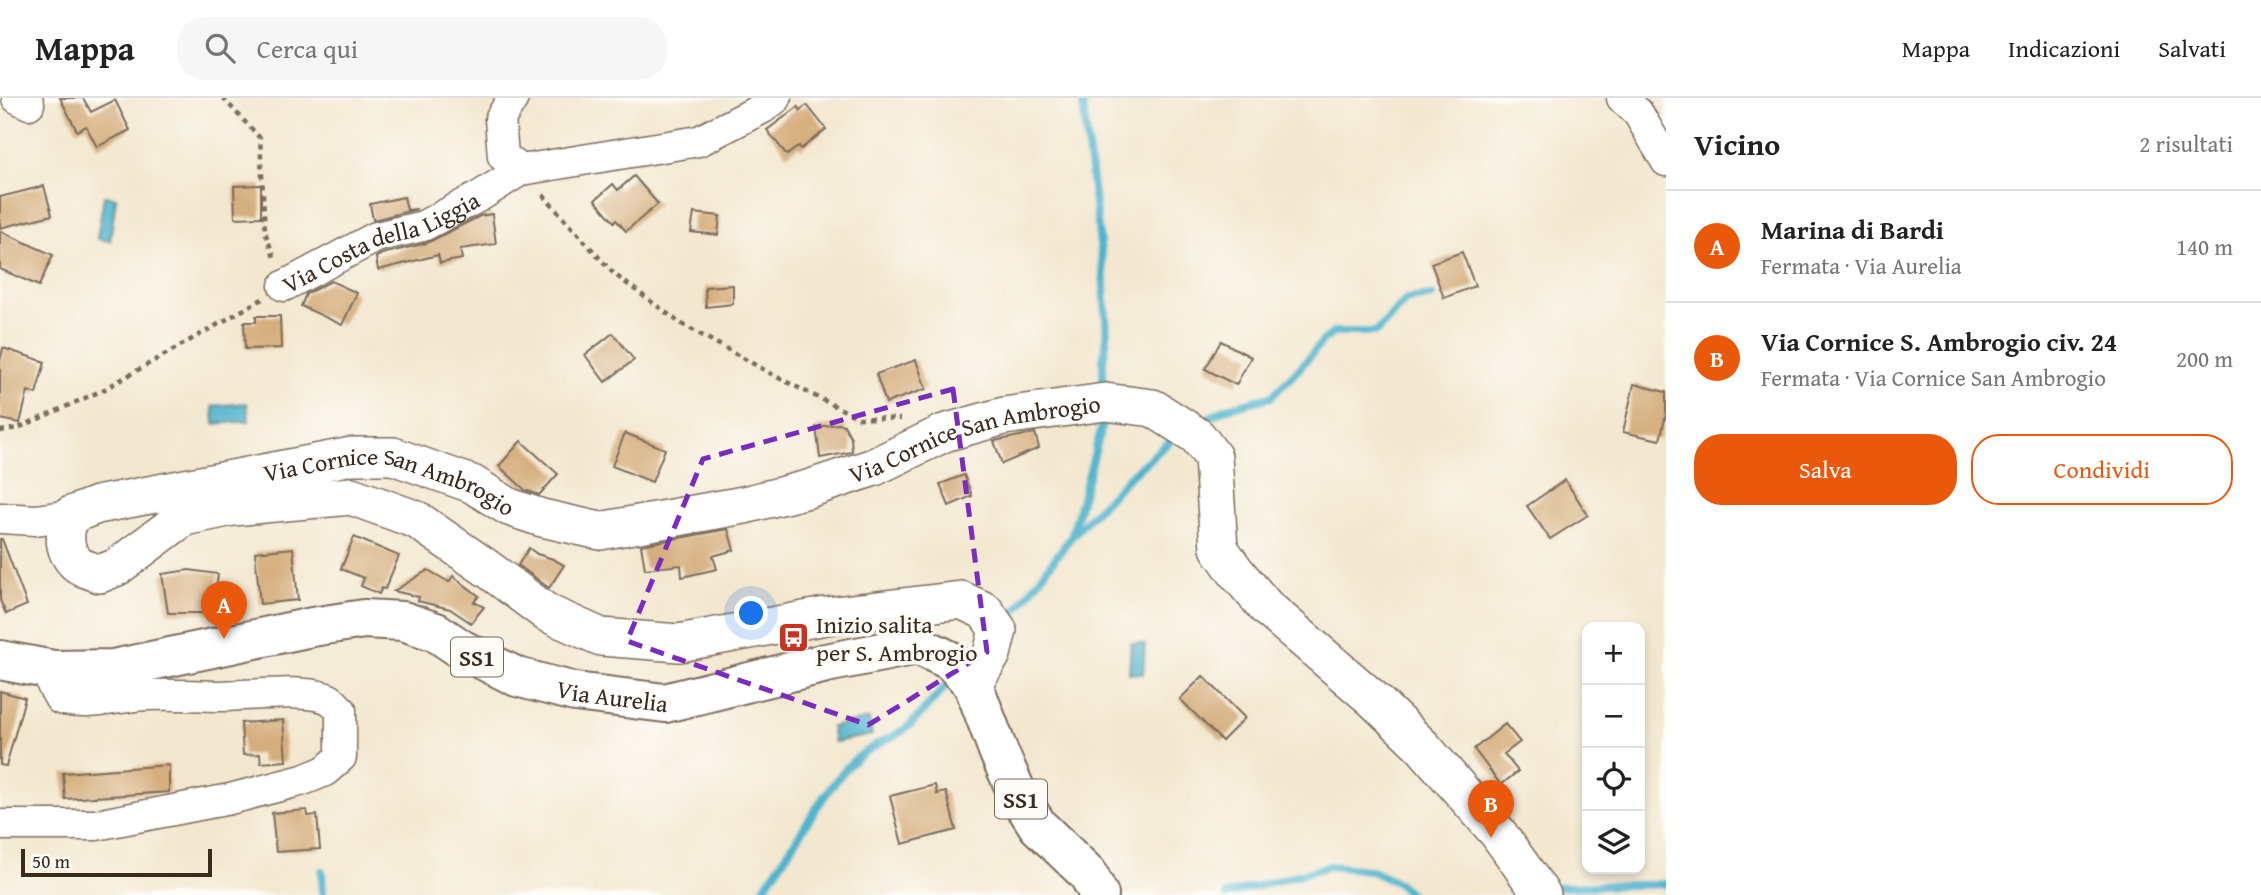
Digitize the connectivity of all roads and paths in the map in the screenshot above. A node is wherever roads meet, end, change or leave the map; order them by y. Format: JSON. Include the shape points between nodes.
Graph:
{"nodes":[{"id":1,"x":223,"y":98,"type":"edge"},
{"id":2,"x":513,"y":98,"type":"edge"},
{"id":3,"x":776,"y":98,"type":"edge"},
{"id":4,"x":1622,"y":98,"type":"edge"},
{"id":5,"x":1666,"y":161,"type":"edge"},
{"id":6,"x":521,"y":170,"type":"junction"},
{"id":7,"x":284,"y":286,"type":"junction"},
{"id":8,"x":907,"y":419,"type":"dead end"},
{"id":9,"x":0,"y":431,"type":"edge"},
{"id":10,"x":71,"y":516,"type":"junction"},
{"id":11,"x":0,"y":518,"type":"edge"},
{"id":12,"x":0,"y":660,"type":"edge"},
{"id":13,"x":53,"y":670,"type":"junction"},
{"id":14,"x":962,"y":672,"type":"junction"},
{"id":15,"x":0,"y":825,"type":"edge"},
{"id":16,"x":1099,"y":895,"type":"edge"},
{"id":17,"x":1542,"y":895,"type":"edge"}],
"edges":[{"from":1,"to":7,"type":"path","via":[[260,138],[265,232]]},
{"from":2,"to":6,"type":"street","via":[[500,119],[503,156]]},
{"from":3,"to":6,"type":"street","name":"Via Costa della Liggia","via":[[699,141]]},
{"from":4,"to":5,"type":"street","via":[[1639,113]]},
{"from":6,"to":7,"type":"street","name":"Via Costa della Liggia","via":[[423,226],[376,237]]},
{"from":6,"to":8,"type":"path","via":[[614,274],[680,323],[859,418]]},
{"from":7,"to":9,"type":"path","name":"Via Costa della Liggia","via":[[103,390],[18,428]]},
{"from":10,"to":11,"type":"street"},
{"from":10,"to":14,"type":"street","name":"Via Cornice San Ambrogio","via":[[64,530],[66,547],[76,563],[100,574],[136,555],[184,517],[233,507],[351,496],[416,520],[547,613],[601,637],[679,643],[826,616],[961,600],[985,611],[998,630],[992,654]]},
{"from":10,"to":17,"type":"street","name":"Via Cornice San Ambrogio","via":[[97,505],[338,458],[393,456],[472,484],[509,507],[600,531],[808,489],[874,467],[944,433],[1004,416],[1105,402],[1153,408],[1197,436],[1213,457],[1219,548],[1237,572],[1266,607],[1423,747],[1498,833]]},
{"from":12,"to":13,"type":"main road","name":"Via Aurelia","number":"SS1"},
{"from":13,"to":14,"type":"main road","name":"Via Aurelia","number":"SS1","via":[[113,669],[364,619],[403,621],[436,632],[517,677],[575,692],[665,703],[918,645]]},
{"from":13,"to":15,"type":"street","via":[[52,685],[60,699],[71,702],[169,694],[302,694],[328,699],[341,710],[341,757],[314,776],[230,799],[96,825]]},
{"from":14,"to":16,"type":"main road","number":"SS1","via":[[1018,795],[1038,826],[1088,874]]}]}
